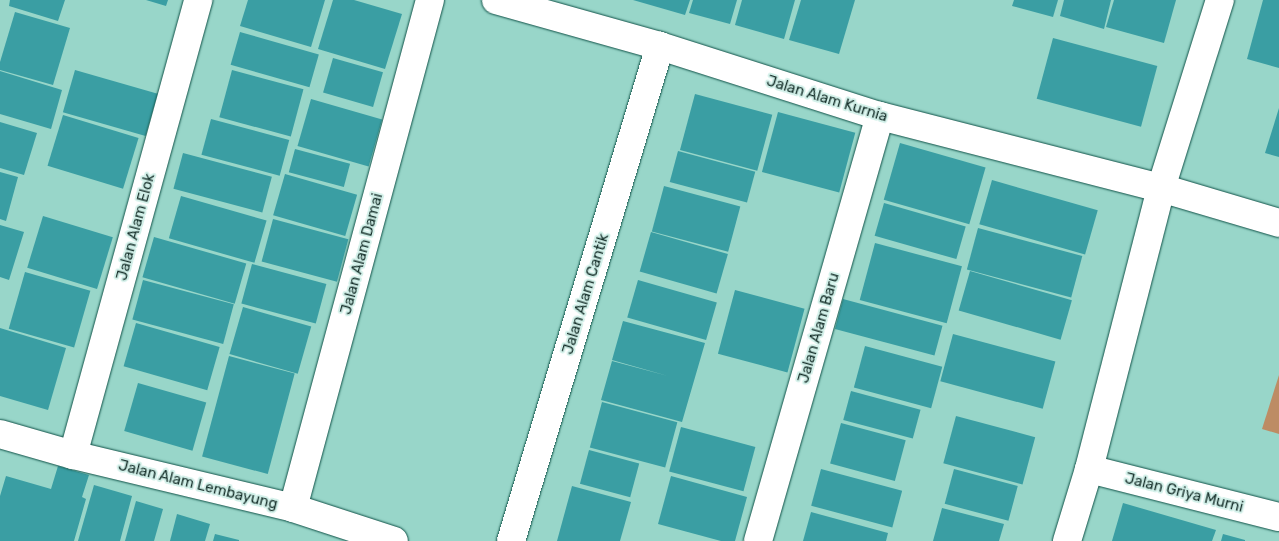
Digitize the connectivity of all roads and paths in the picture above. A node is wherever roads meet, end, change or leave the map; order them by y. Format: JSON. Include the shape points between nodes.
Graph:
{"nodes":[{"id":1,"x":198,"y":0,"type":"edge"},
{"id":2,"x":430,"y":0,"type":"edge"},
{"id":3,"x":496,"y":0,"type":"edge"},
{"id":4,"x":1220,"y":0,"type":"edge"},
{"id":5,"x":660,"y":46,"type":"junction"},
{"id":6,"x":880,"y":116,"type":"junction"},
{"id":7,"x":1161,"y":188,"type":"junction"},
{"id":8,"x":1279,"y":223,"type":"edge"},
{"id":9,"x":0,"y":434,"type":"edge"},
{"id":10,"x":73,"y":455,"type":"junction"},
{"id":11,"x":1089,"y":469,"type":"junction"},
{"id":12,"x":293,"y":508,"type":"junction"},
{"id":13,"x":1279,"y":517,"type":"edge"},
{"id":14,"x":394,"y":541,"type":"edge"},
{"id":15,"x":511,"y":541,"type":"edge"},
{"id":16,"x":758,"y":541,"type":"edge"},
{"id":17,"x":1067,"y":541,"type":"edge"}],
"edges":[{"from":1,"to":10,"type":"street","name":"Jalan Alam Elok"},
{"from":2,"to":12,"type":"street","name":"Jalan Alam Damai"},
{"from":3,"to":5,"type":"street","name":"Jalan Alam Kurnia"},
{"from":4,"to":7,"type":"street"},
{"from":5,"to":6,"type":"street","name":"Jalan Alam Kurnia"},
{"from":5,"to":15,"type":"street","name":"Jalan Alam Cantik"},
{"from":6,"to":7,"type":"street","name":"Jalan Alam Kurnia"},
{"from":6,"to":16,"type":"street","name":"Jalan Alam Baru"},
{"from":7,"to":8,"type":"street","name":"Jalan Alam Kurnia"},
{"from":7,"to":11,"type":"street"},
{"from":9,"to":10,"type":"street","name":"Jalan Alam Lembayung"},
{"from":10,"to":12,"type":"street","name":"Jalan Alam Lembayung"},
{"from":11,"to":13,"type":"street","name":"Jalan Griya Murni"},
{"from":11,"to":17,"type":"street"},
{"from":12,"to":14,"type":"street","name":"Jalan Alam Lembayung"}]}
